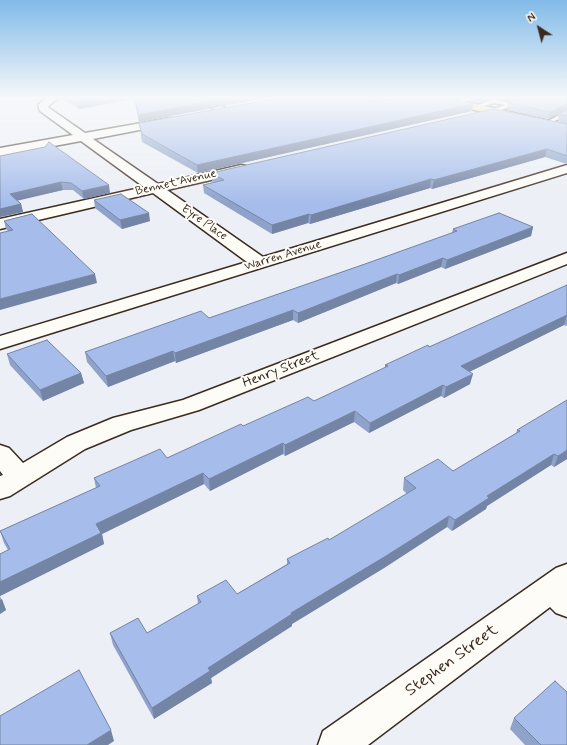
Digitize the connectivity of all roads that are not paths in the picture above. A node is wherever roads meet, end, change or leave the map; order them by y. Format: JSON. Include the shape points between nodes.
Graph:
{"nodes":[{"id":1,"x":77,"y":133,"type":"edge"},
{"id":2,"x":106,"y":133,"type":"edge"},
{"id":3,"x":83,"y":137,"type":"junction"},
{"id":4,"x":0,"y":152,"type":"edge"},
{"id":5,"x":255,"y":165,"type":"edge"},
{"id":6,"x":567,"y":169,"type":"edge"},
{"id":7,"x":155,"y":188,"type":"junction"},
{"id":8,"x":0,"y":224,"type":"edge"},
{"id":9,"x":567,"y":258,"type":"edge"},
{"id":10,"x":260,"y":263,"type":"junction"},
{"id":11,"x":0,"y":343,"type":"edge"},
{"id":12,"x":0,"y":454,"type":"edge"},
{"id":13,"x":10,"y":483,"type":"edge"},
{"id":14,"x":562,"y":589,"type":"edge"},
{"id":15,"x":337,"y":745,"type":"edge"}],
"edges":[{"from":1,"to":3,"type":"street","name":"Eyre Place"},
{"from":2,"to":3,"type":"street"},
{"from":3,"to":4,"type":"street"},
{"from":3,"to":7,"type":"street","name":"Eyre Place"},
{"from":5,"to":7,"type":"street","name":"Bennet Avenue"},
{"from":6,"to":10,"type":"street","name":"Warren Avenue"},
{"from":7,"to":8,"type":"street","name":"Bennet Avenue"},
{"from":7,"to":10,"type":"street","name":"Eyre Place"},
{"from":9,"to":13,"type":"street","name":"Henry Street","via":[[191,405],[122,424],[76,443]]},
{"from":10,"to":11,"type":"street","name":"Warren Avenue"},
{"from":12,"to":13,"type":"street"},
{"from":14,"to":15,"type":"street","name":"Stephen Street"}]}
